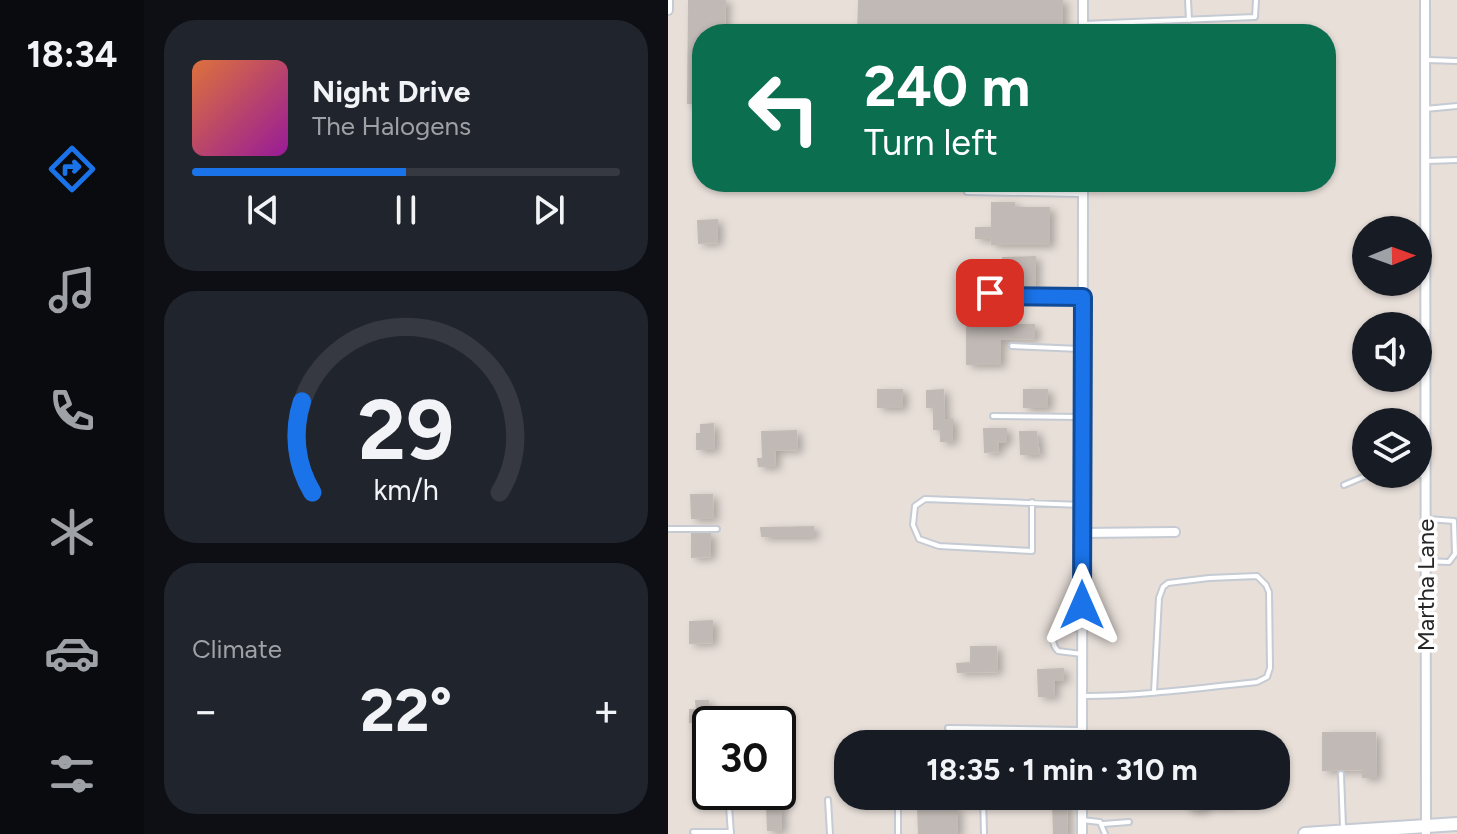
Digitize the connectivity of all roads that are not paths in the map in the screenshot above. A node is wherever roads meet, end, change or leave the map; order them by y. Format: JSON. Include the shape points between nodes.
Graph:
{"nodes":[{"id":1,"x":668,"y":0,"type":"edge"},
{"id":2,"x":1083,"y":0,"type":"edge"},
{"id":3,"x":1188,"y":0,"type":"edge"},
{"id":4,"x":1256,"y":0,"type":"edge"},
{"id":5,"x":1425,"y":0,"type":"edge"},
{"id":6,"x":668,"y":10,"type":"edge"},
{"id":7,"x":1189,"y":20,"type":"junction"},
{"id":8,"x":1083,"y":24,"type":"edge"},
{"id":9,"x":1142,"y":24,"type":"edge"},
{"id":10,"x":1425,"y":60,"type":"junction"},
{"id":11,"x":1457,"y":61,"type":"edge"},
{"id":12,"x":1457,"y":106,"type":"edge"},
{"id":13,"x":1425,"y":109,"type":"junction"},
{"id":14,"x":1457,"y":160,"type":"edge"},
{"id":15,"x":1425,"y":161,"type":"junction"},
{"id":16,"x":967,"y":192,"type":"dead end"},
{"id":17,"x":1083,"y":194,"type":"joint"},
{"id":18,"x":991,"y":269,"type":"dead end"},
{"id":19,"x":1083,"y":297,"type":"junction"},
{"id":20,"x":1012,"y":346,"type":"dead end"},
{"id":21,"x":1083,"y":349,"type":"junction"},
{"id":22,"x":1425,"y":408,"type":"edge"},
{"id":23,"x":993,"y":416,"type":"dead end"},
{"id":24,"x":1083,"y":417,"type":"junction"},
{"id":25,"x":1352,"y":482,"type":"edge"},
{"id":26,"x":1344,"y":485,"type":"dead end"},
{"id":27,"x":1425,"y":488,"type":"edge"},
{"id":28,"x":1032,"y":502,"type":"junction"},
{"id":29,"x":1082,"y":505,"type":"junction"},
{"id":30,"x":1425,"y":519,"type":"junction"},
{"id":31,"x":668,"y":529,"type":"edge"},
{"id":32,"x":717,"y":529,"type":"dead end"},
{"id":33,"x":1175,"y":532,"type":"dead end"},
{"id":34,"x":1082,"y":533,"type":"junction"},
{"id":35,"x":1425,"y":561,"type":"junction"},
{"id":36,"x":1082,"y":627,"type":"junction"},
{"id":37,"x":1082,"y":654,"type":"junction"},
{"id":38,"x":1154,"y":692,"type":"junction"},
{"id":39,"x":1082,"y":696,"type":"junction"},
{"id":40,"x":948,"y":728,"type":"dead end"},
{"id":41,"x":1082,"y":730,"type":"joint"},
{"id":42,"x":1341,"y":774,"type":"dead end"},
{"id":43,"x":828,"y":800,"type":"dead end"},
{"id":44,"x":729,"y":810,"type":"edge"},
{"id":45,"x":898,"y":810,"type":"edge"},
{"id":46,"x":983,"y":810,"type":"edge"},
{"id":47,"x":1082,"y":810,"type":"edge"},
{"id":48,"x":1082,"y":820,"type":"junction"},
{"id":49,"x":1129,"y":822,"type":"dead end"},
{"id":50,"x":1103,"y":824,"type":"junction"},
{"id":51,"x":1457,"y":824,"type":"edge"},
{"id":52,"x":1426,"y":830,"type":"edge"},
{"id":53,"x":693,"y":832,"type":"edge"},
{"id":54,"x":1339,"y":832,"type":"edge"},
{"id":55,"x":731,"y":833,"type":"edge"},
{"id":56,"x":830,"y":834,"type":"edge"},
{"id":57,"x":898,"y":834,"type":"edge"},
{"id":58,"x":984,"y":834,"type":"edge"},
{"id":59,"x":1082,"y":834,"type":"edge"},
{"id":60,"x":1105,"y":834,"type":"edge"},
{"id":61,"x":1305,"y":834,"type":"edge"}],
"edges":[{"from":1,"to":6,"type":"street"},
{"from":2,"to":8,"type":"street"},
{"from":3,"to":7,"type":"lane"},
{"from":4,"to":7,"type":"lane","via":[[1255,17]]},
{"from":5,"to":10,"type":"street","name":"Martha Lane"},
{"from":7,"to":9,"type":"lane"},
{"from":10,"to":11,"type":"lane"},
{"from":10,"to":13,"type":"street","name":"Martha Lane"},
{"from":12,"to":13,"type":"lane"},
{"from":13,"to":15,"type":"street","name":"Martha Lane"},
{"from":14,"to":15,"type":"lane"},
{"from":15,"to":22,"type":"street","name":"Martha Lane"},
{"from":16,"to":17,"type":"lane"},
{"from":17,"to":19,"type":"street"},
{"from":18,"to":19,"type":"lane","via":[[994,296]]},
{"from":19,"to":21,"type":"street"},
{"from":20,"to":21,"type":"lane"},
{"from":21,"to":24,"type":"street"},
{"from":23,"to":24,"type":"lane"},
{"from":24,"to":29,"type":"street"},
{"from":25,"to":26,"type":"lane"},
{"from":27,"to":30,"type":"street","name":"Martha Lane"},
{"from":28,"to":28,"type":"lane","via":[[925,499],[915,506],[913,525],[919,539],[939,546],[1032,551]]},
{"from":28,"to":29,"type":"lane"},
{"from":29,"to":34,"type":"street"},
{"from":30,"to":35,"type":"street","name":"Martha Lane"},
{"from":30,"to":35,"type":"lane","via":[[1454,521],[1455,540],[1453,560]]},
{"from":31,"to":32,"type":"lane"},
{"from":33,"to":34,"type":"street"},
{"from":34,"to":36,"type":"street"},
{"from":35,"to":52,"type":"street","name":"Martha Lane"},
{"from":36,"to":37,"type":"street"},
{"from":36,"to":37,"type":"lane","via":[[1053,636],[1058,651]]},
{"from":37,"to":39,"type":"street"},
{"from":38,"to":38,"type":"lane","via":[[1267,677],[1269,592],[1257,576],[1163,587]]},
{"from":38,"to":39,"type":"lane"},
{"from":39,"to":41,"type":"street"},
{"from":40,"to":41,"type":"lane"},
{"from":42,"to":54,"type":"lane"},
{"from":43,"to":56,"type":"lane"},
{"from":44,"to":55,"type":"lane"},
{"from":45,"to":57,"type":"lane"},
{"from":46,"to":58,"type":"lane"},
{"from":47,"to":48,"type":"street"},
{"from":48,"to":50,"type":"lane"},
{"from":48,"to":59,"type":"street"},
{"from":49,"to":50,"type":"lane"},
{"from":50,"to":60,"type":"lane"},
{"from":51,"to":52,"type":"main road"},
{"from":52,"to":54,"type":"main road"},
{"from":53,"to":55,"type":"lane"},
{"from":54,"to":61,"type":"main road"}]}
